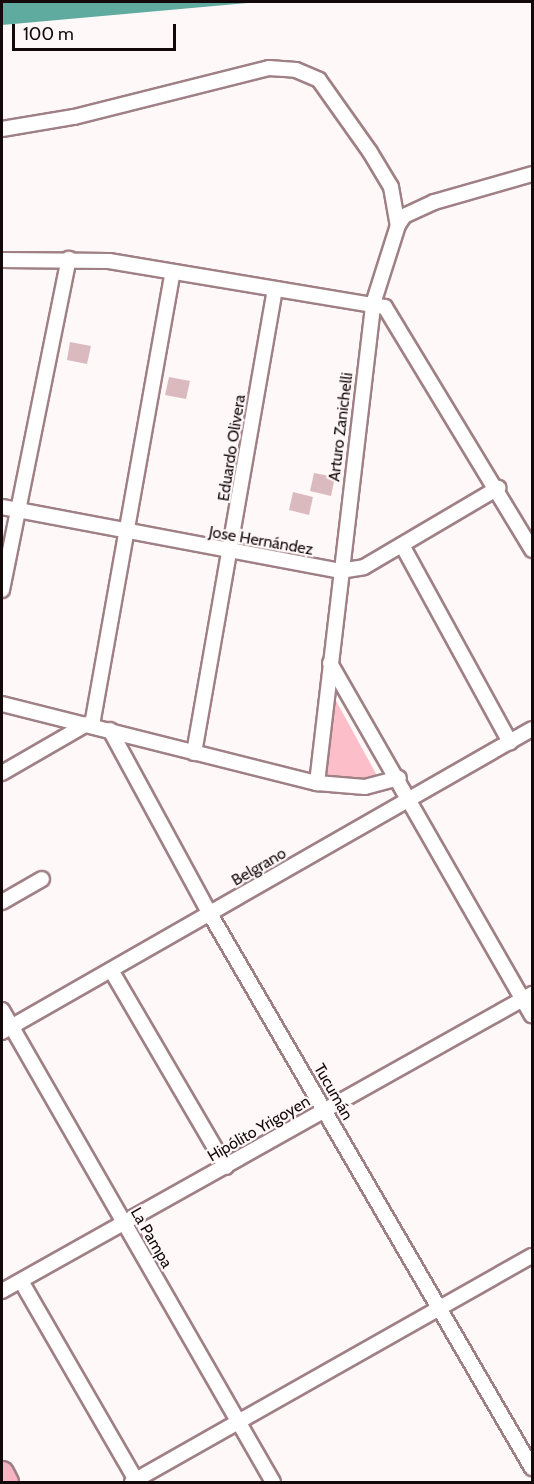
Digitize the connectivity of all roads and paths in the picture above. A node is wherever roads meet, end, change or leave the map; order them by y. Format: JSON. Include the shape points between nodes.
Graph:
{"nodes":[{"id":1,"x":2,"y":129,"type":"edge"},
{"id":2,"x":532,"y":174,"type":"edge"},
{"id":3,"x":398,"y":225,"type":"junction"},
{"id":4,"x":69,"y":259,"type":"junction"},
{"id":5,"x":2,"y":260,"type":"edge"},
{"id":6,"x":172,"y":272,"type":"junction"},
{"id":7,"x":275,"y":289,"type":"junction"},
{"id":8,"x":379,"y":306,"type":"junction"},
{"id":9,"x":498,"y":488,"type":"junction"},
{"id":10,"x":2,"y":507,"type":"edge"},
{"id":11,"x":18,"y":510,"type":"junction"},
{"id":12,"x":125,"y":533,"type":"junction"},
{"id":13,"x":402,"y":545,"type":"junction"},
{"id":14,"x":532,"y":550,"type":"edge"},
{"id":15,"x":231,"y":554,"type":"junction"},
{"id":16,"x":340,"y":572,"type":"junction"},
{"id":17,"x":2,"y":590,"type":"edge"},
{"id":18,"x":330,"y":663,"type":"junction"},
{"id":19,"x":2,"y":704,"type":"edge"},
{"id":20,"x":90,"y":724,"type":"junction"},
{"id":21,"x":532,"y":729,"type":"edge"},
{"id":22,"x":110,"y":730,"type":"junction"},
{"id":23,"x":510,"y":742,"type":"junction"},
{"id":24,"x":194,"y":753,"type":"junction"},
{"id":25,"x":2,"y":773,"type":"edge"},
{"id":26,"x":399,"y":778,"type":"junction"},
{"id":27,"x":317,"y":783,"type":"junction"},
{"id":28,"x":409,"y":799,"type":"junction"},
{"id":29,"x":42,"y":879,"type":"dead end"},
{"id":30,"x":2,"y":902,"type":"edge"},
{"id":31,"x":210,"y":914,"type":"junction"},
{"id":32,"x":111,"y":970,"type":"junction"},
{"id":33,"x":528,"y":997,"type":"edge"},
{"id":34,"x":2,"y":1010,"type":"edge"},
{"id":35,"x":532,"y":1015,"type":"edge"},
{"id":36,"x":6,"y":1029,"type":"edge"},
{"id":37,"x":325,"y":1111,"type":"junction"},
{"id":38,"x":226,"y":1167,"type":"junction"},
{"id":39,"x":125,"y":1225,"type":"junction"},
{"id":40,"x":532,"y":1256,"type":"edge"},
{"id":41,"x":21,"y":1281,"type":"junction"},
{"id":42,"x":2,"y":1291,"type":"edge"},
{"id":43,"x":440,"y":1310,"type":"junction"},
{"id":44,"x":239,"y":1423,"type":"junction"},
{"id":45,"x":532,"y":1468,"type":"edge"},
{"id":46,"x":2,"y":1472,"type":"edge"},
{"id":47,"x":8,"y":1482,"type":"edge"},
{"id":48,"x":135,"y":1482,"type":"edge"},
{"id":49,"x":273,"y":1482,"type":"edge"}],
"edges":[{"from":1,"to":3,"type":"street","via":[[74,117],[268,68],[296,70],[319,80],[370,152],[391,187]]},
{"from":2,"to":3,"type":"street","via":[[434,202],[404,216]]},
{"from":3,"to":8,"type":"street","name":"Arturo Zanichelli"},
{"from":4,"to":5,"type":"street"},
{"from":4,"to":6,"type":"street"},
{"from":4,"to":11,"type":"street"},
{"from":6,"to":7,"type":"street"},
{"from":6,"to":12,"type":"street"},
{"from":7,"to":8,"type":"street"},
{"from":7,"to":15,"type":"street","name":"Eduardo Olivera"},
{"from":8,"to":9,"type":"street"},
{"from":8,"to":16,"type":"street","name":"Arturo Zanichelli"},
{"from":9,"to":13,"type":"street","name":"Jose Hernández"},
{"from":9,"to":14,"type":"street"},
{"from":10,"to":11,"type":"street","name":"Jose Hernández"},
{"from":11,"to":12,"type":"street","name":"Jose Hernández"},
{"from":11,"to":17,"type":"street"},
{"from":12,"to":15,"type":"street","name":"Jose Hernández"},
{"from":12,"to":20,"type":"street"},
{"from":13,"to":16,"type":"street","name":"Jose Hernández","via":[[364,567]]},
{"from":13,"to":23,"type":"street"},
{"from":15,"to":16,"type":"street","name":"Jose Hernández"},
{"from":15,"to":24,"type":"street","name":"Eduardo Olivera"},
{"from":16,"to":18,"type":"street","name":"Arturo Zanichelli"},
{"from":18,"to":26,"type":"street"},
{"from":18,"to":27,"type":"street","name":"Arturo Zanichelli"},
{"from":19,"to":20,"type":"street"},
{"from":20,"to":22,"type":"street"},
{"from":20,"to":25,"type":"street"},
{"from":21,"to":23,"type":"street","name":"Belgrano"},
{"from":22,"to":24,"type":"street"},
{"from":22,"to":31,"type":"street","name":"Tucumán"},
{"from":23,"to":28,"type":"street","name":"Belgrano"},
{"from":24,"to":27,"type":"street"},
{"from":26,"to":27,"type":"street","via":[[365,787]]},
{"from":26,"to":28,"type":"street"},
{"from":28,"to":31,"type":"street","name":"Belgrano"},
{"from":28,"to":33,"type":"street"},
{"from":29,"to":30,"type":"street"},
{"from":31,"to":32,"type":"street","name":"Belgrano"},
{"from":31,"to":37,"type":"street","name":"Tucumán"},
{"from":32,"to":36,"type":"street","name":"Belgrano"},
{"from":32,"to":38,"type":"street"},
{"from":33,"to":35,"type":"street"},
{"from":33,"to":37,"type":"street","name":"Hipólito Yrigoyen"},
{"from":34,"to":36,"type":"street","name":"La Pampa"},
{"from":36,"to":39,"type":"street","name":"La Pampa"},
{"from":37,"to":38,"type":"street","name":"Hipólito Yrigoyen"},
{"from":37,"to":43,"type":"street","name":"Tucumán"},
{"from":38,"to":39,"type":"street","name":"Hipólito Yrigoyen"},
{"from":39,"to":41,"type":"street","name":"Hipólito Yrigoyen"},
{"from":39,"to":44,"type":"street","name":"La Pampa"},
{"from":40,"to":43,"type":"street"},
{"from":41,"to":42,"type":"street","name":"Hipólito Yrigoyen"},
{"from":41,"to":48,"type":"street"},
{"from":43,"to":44,"type":"street"},
{"from":43,"to":45,"type":"street","name":"Tucumán"},
{"from":44,"to":48,"type":"street"},
{"from":44,"to":49,"type":"street","name":"La Pampa"},
{"from":46,"to":47,"type":"main road"}]}
